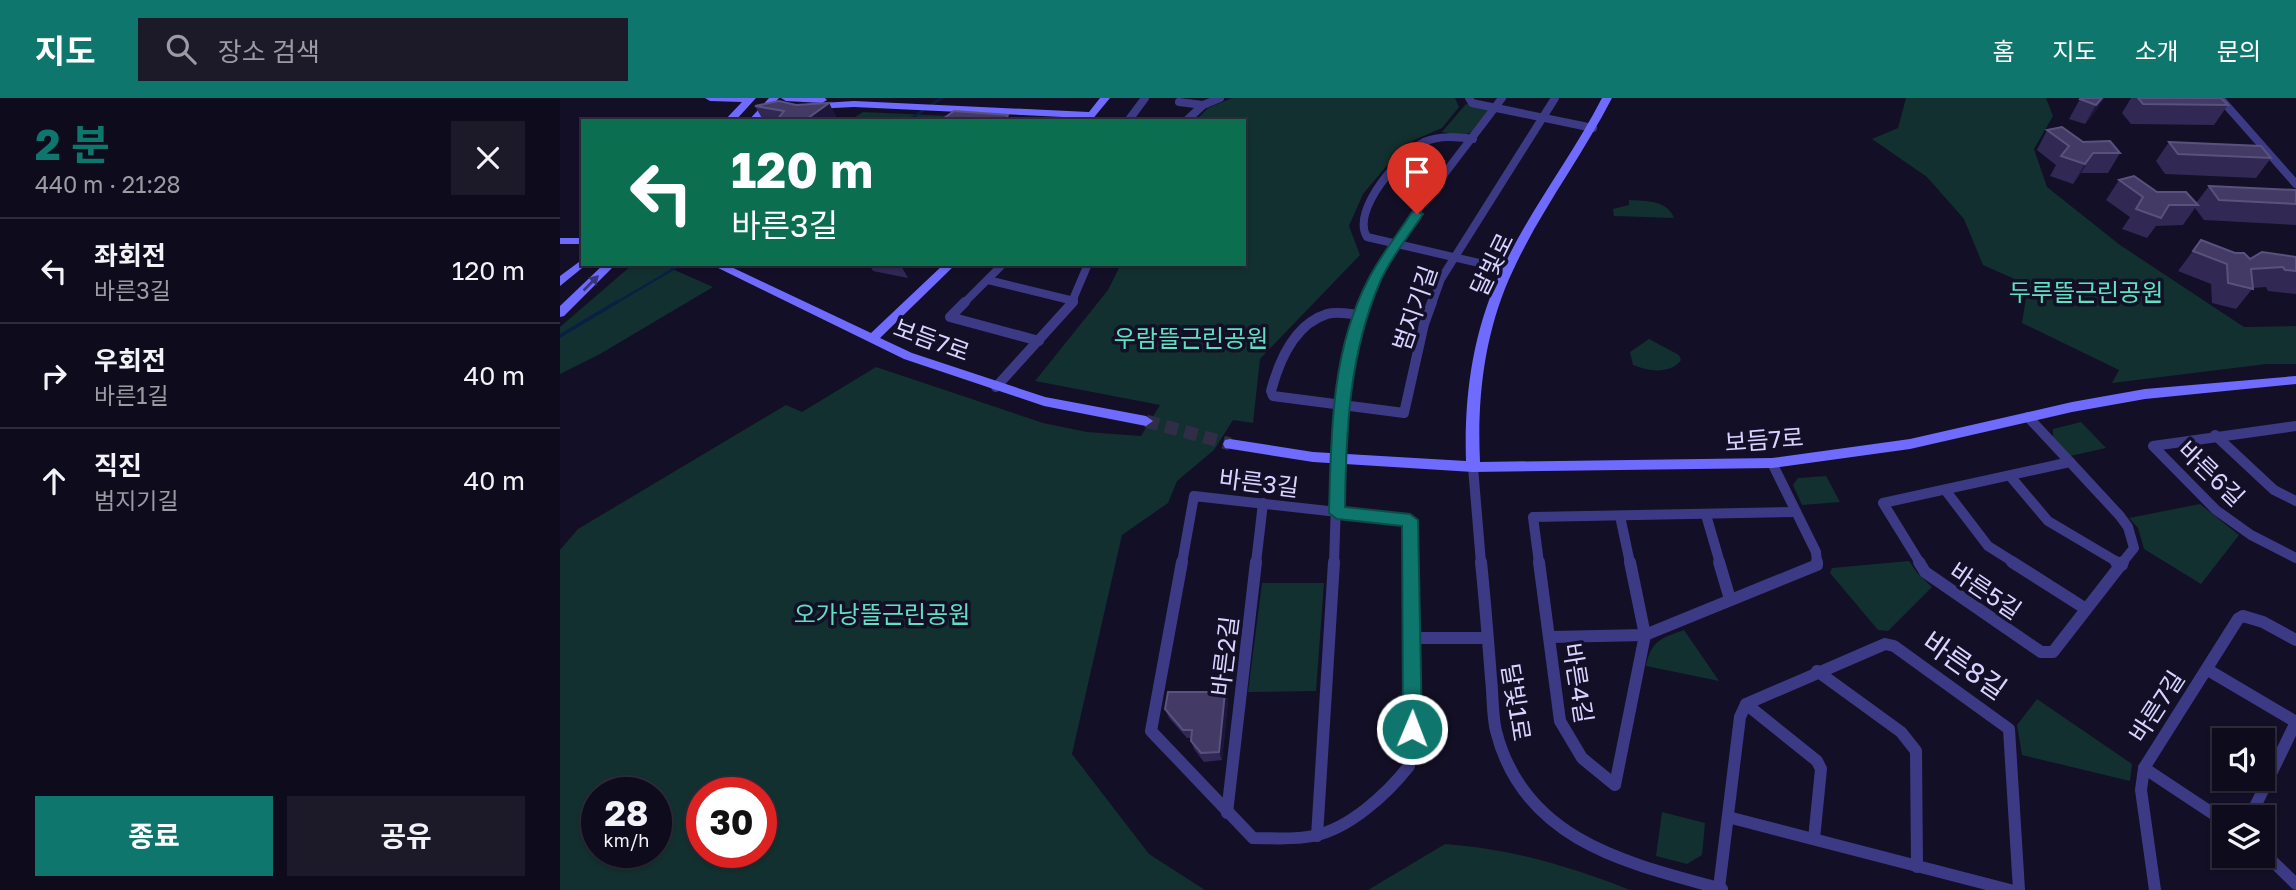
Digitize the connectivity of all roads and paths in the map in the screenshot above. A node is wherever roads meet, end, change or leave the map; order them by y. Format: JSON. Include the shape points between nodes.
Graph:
{"nodes":[{"id":1,"x":710,"y":98,"type":"edge"},
{"id":2,"x":774,"y":98,"type":"edge"},
{"id":3,"x":786,"y":98,"type":"edge"},
{"id":4,"x":1105,"y":98,"type":"edge"},
{"id":5,"x":1145,"y":98,"type":"edge"},
{"id":6,"x":1220,"y":98,"type":"edge"},
{"id":7,"x":1469,"y":98,"type":"edge"},
{"id":8,"x":1502,"y":98,"type":"edge"},
{"id":9,"x":1555,"y":98,"type":"edge"},
{"id":10,"x":1607,"y":98,"type":"edge"},
{"id":11,"x":2220,"y":98,"type":"edge"},
{"id":12,"x":750,"y":99,"type":"edge"},
{"id":13,"x":855,"y":102,"type":"edge"},
{"id":14,"x":1179,"y":102,"type":"dead end"},
{"id":15,"x":1203,"y":105,"type":"junction"},
{"id":16,"x":1496,"y":108,"type":"junction"},
{"id":17,"x":764,"y":109,"type":"junction"},
{"id":18,"x":1088,"y":118,"type":"edge"},
{"id":19,"x":1544,"y":118,"type":"junction"},
{"id":20,"x":731,"y":119,"type":"edge"},
{"id":21,"x":755,"y":119,"type":"edge"},
{"id":22,"x":1129,"y":119,"type":"edge"},
{"id":23,"x":1188,"y":119,"type":"edge"},
{"id":24,"x":1593,"y":128,"type":"junction"},
{"id":25,"x":1473,"y":139,"type":"junction"},
{"id":26,"x":2296,"y":184,"type":"edge"},
{"id":27,"x":560,"y":241,"type":"edge"},
{"id":28,"x":581,"y":241,"type":"edge"},
{"id":29,"x":1396,"y":244,"type":"junction"},
{"id":30,"x":1452,"y":257,"type":"junction"},
{"id":31,"x":581,"y":264,"type":"edge"},
{"id":32,"x":1511,"y":265,"type":"junction"},
{"id":33,"x":609,"y":266,"type":"edge"},
{"id":34,"x":719,"y":266,"type":"edge"},
{"id":35,"x":949,"y":266,"type":"edge"},
{"id":36,"x":1001,"y":266,"type":"edge"},
{"id":37,"x":1087,"y":266,"type":"edge"},
{"id":38,"x":988,"y":280,"type":"junction"},
{"id":39,"x":560,"y":282,"type":"edge"},
{"id":40,"x":1074,"y":300,"type":"junction"},
{"id":41,"x":560,"y":313,"type":"edge"},
{"id":42,"x":1360,"y":315,"type":"junction"},
{"id":43,"x":871,"y":340,"type":"junction"},
{"id":44,"x":1039,"y":341,"type":"junction"},
{"id":45,"x":2296,"y":380,"type":"edge"},
{"id":46,"x":996,"y":387,"type":"junction"},
{"id":47,"x":1341,"y":407,"type":"junction"},
{"id":48,"x":2028,"y":417,"type":"junction"},
{"id":49,"x":1146,"y":421,"type":"tunnel mouth"},
{"id":50,"x":2296,"y":426,"type":"edge"},
{"id":51,"x":2215,"y":435,"type":"junction"},
{"id":52,"x":1230,"y":444,"type":"tunnel mouth"},
{"id":53,"x":1338,"y":459,"type":"junction"},
{"id":54,"x":2070,"y":462,"type":"junction"},
{"id":55,"x":1772,"y":463,"type":"junction"},
{"id":56,"x":1473,"y":467,"type":"junction"},
{"id":57,"x":2010,"y":476,"type":"junction"},
{"id":58,"x":1946,"y":491,"type":"junction"},
{"id":59,"x":2295,"y":497,"type":"edge"},
{"id":60,"x":1263,"y":503,"type":"junction"},
{"id":61,"x":1796,"y":512,"type":"junction"},
{"id":62,"x":1337,"y":513,"type":"junction"},
{"id":63,"x":1706,"y":515,"type":"junction"},
{"id":64,"x":1620,"y":516,"type":"junction"},
{"id":65,"x":2296,"y":558,"type":"edge"},
{"id":66,"x":2122,"y":565,"type":"junction"},
{"id":67,"x":1730,"y":599,"type":"junction"},
{"id":68,"x":2086,"y":609,"type":"junction"},
{"id":69,"x":1645,"y":635,"type":"junction"},
{"id":70,"x":1551,"y":637,"type":"junction"},
{"id":71,"x":1413,"y":638,"type":"junction"},
{"id":72,"x":1487,"y":639,"type":"junction"},
{"id":73,"x":2296,"y":640,"type":"edge"},
{"id":74,"x":2208,"y":670,"type":"junction"},
{"id":75,"x":1817,"y":671,"type":"junction"},
{"id":76,"x":1746,"y":704,"type":"junction"},
{"id":77,"x":2296,"y":722,"type":"edge"},
{"id":78,"x":2144,"y":768,"type":"junction"},
{"id":79,"x":2256,"y":805,"type":"edge"},
{"id":80,"x":2212,"y":813,"type":"edge"},
{"id":81,"x":1227,"y":814,"type":"junction"},
{"id":82,"x":1728,"y":817,"type":"junction"},
{"id":83,"x":1317,"y":836,"type":"junction"},
{"id":84,"x":1814,"y":839,"type":"junction"},
{"id":85,"x":2275,"y":864,"type":"edge"},
{"id":86,"x":1917,"y":867,"type":"junction"},
{"id":87,"x":2296,"y":884,"type":"edge"},
{"id":88,"x":1722,"y":889,"type":"edge"},
{"id":89,"x":2010,"y":890,"type":"edge"},
{"id":90,"x":2019,"y":890,"type":"edge"},
{"id":91,"x":2155,"y":890,"type":"edge"}],
"edges":[{"from":1,"to":12,"type":"street"},
{"from":2,"to":17,"type":"street"},
{"from":3,"to":13,"type":"street"},
{"from":4,"to":18,"type":"street"},
{"from":5,"to":22,"type":"street"},
{"from":6,"to":15,"type":"street"},
{"from":7,"to":16,"type":"street","via":[[1472,103]]},
{"from":8,"to":16,"type":"street","name":"범지기길"},
{"from":9,"to":19,"type":"street","name":"범지기길"},
{"from":10,"to":24,"type":"street","name":"달빛로"},
{"from":11,"to":26,"type":"street"},
{"from":12,"to":20,"type":"street"},
{"from":13,"to":17,"type":"street","via":[[780,104]]},
{"from":13,"to":18,"type":"street"},
{"from":14,"to":15,"type":"street"},
{"from":15,"to":23,"type":"street"},
{"from":16,"to":19,"type":"street"},
{"from":16,"to":25,"type":"street","name":"범지기길"},
{"from":17,"to":21,"type":"street"},
{"from":19,"to":24,"type":"street"},
{"from":19,"to":30,"type":"street","name":"범지기길"},
{"from":24,"to":32,"type":"street","name":"달빛로"},
{"from":25,"to":29,"type":"street","name":"범지기길"},
{"from":25,"to":29,"type":"street","via":[[1440,136],[1415,147],[1373,195],[1362,230],[1367,237]]},
{"from":27,"to":28,"type":"street"},
{"from":29,"to":30,"type":"street"},
{"from":29,"to":42,"type":"street","name":"범지기길"},
{"from":30,"to":32,"type":"street","via":[[1492,266]]},
{"from":30,"to":47,"type":"street","name":"범지기길","via":[[1424,324],[1404,413]]},
{"from":31,"to":39,"type":"street"},
{"from":32,"to":56,"type":"street","name":"달빛로","via":[[1493,303],[1480,361],[1471,430]]},
{"from":41,"to":33,"type":"street","one_way":true},
{"from":34,"to":43,"type":"street","name":"보듬7로"},
{"from":35,"to":43,"type":"street"},
{"from":36,"to":38,"type":"street"},
{"from":37,"to":40,"type":"street"},
{"from":38,"to":40,"type":"street"},
{"from":38,"to":44,"type":"street","via":[[950,317]]},
{"from":40,"to":44,"type":"street"},
{"from":42,"to":47,"type":"street","name":"범지기길"},
{"from":42,"to":47,"type":"street","name":"범지기길","via":[[1325,315],[1303,332],[1282,356],[1271,391],[1273,396]]},
{"from":43,"to":46,"type":"street","name":"보듬7로"},
{"from":44,"to":46,"type":"street"},
{"from":45,"to":48,"type":"street","name":"보듬7로","via":[[2144,394]]},
{"from":46,"to":49,"type":"street","name":"보듬7로"},
{"from":47,"to":53,"type":"street","name":"범지기길"},
{"from":48,"to":54,"type":"street","name":"바른5길"},
{"from":48,"to":55,"type":"street","name":"보듬7로","via":[[1856,453]]},
{"from":50,"to":51,"type":"street","name":"바른6길"},
{"from":51,"to":59,"type":"street","via":[[2274,490]]},
{"from":51,"to":65,"type":"street","name":"바른6길","via":[[2154,446],[2216,510]]},
{"from":52,"to":53,"type":"street","name":"보듬7로"},
{"from":53,"to":56,"type":"street","name":"보듬7로"},
{"from":53,"to":62,"type":"street","name":"범지기길"},
{"from":54,"to":57,"type":"street","name":"바른5길"},
{"from":54,"to":66,"type":"street","name":"바른5길","via":[[2128,527],[2134,548]]},
{"from":55,"to":56,"type":"street","name":"보듬7로"},
{"from":55,"to":61,"type":"street"},
{"from":56,"to":72,"type":"street","name":"달빛1로"},
{"from":57,"to":58,"type":"street","name":"바른5길"},
{"from":57,"to":66,"type":"street","via":[[2048,521]]},
{"from":58,"to":68,"type":"street","via":[[1997,554]]},
{"from":58,"to":68,"type":"street","name":"바른5길","via":[[1883,503],[1918,564],[1933,580],[2048,653]]},
{"from":60,"to":62,"type":"street","name":"바른3길"},
{"from":60,"to":81,"type":"street","name":"바른2길"},
{"from":60,"to":81,"type":"street","name":"바른3길","via":[[1194,496],[1151,731]]},
{"from":61,"to":63,"type":"street","name":"바른4길"},
{"from":61,"to":67,"type":"street","via":[[1816,552],[1817,565]]},
{"from":62,"to":71,"type":"street","name":"바른3길","via":[[1410,520]]},
{"from":62,"to":83,"type":"street","name":"범지기길"},
{"from":63,"to":64,"type":"street","name":"바른4길"},
{"from":63,"to":67,"type":"street"},
{"from":64,"to":69,"type":"street"},
{"from":64,"to":70,"type":"street","name":"바른4길","via":[[1533,517]]},
{"from":66,"to":68,"type":"street","name":"바른5길"},
{"from":67,"to":69,"type":"street"},
{"from":69,"to":70,"type":"street"},
{"from":69,"to":70,"type":"street","name":"바른4길","via":[[1615,785],[1584,764],[1568,743],[1560,721]]},
{"from":71,"to":72,"type":"street"},
{"from":71,"to":83,"type":"street","name":"바른3길","via":[[1409,766],[1401,778]]},
{"from":72,"to":88,"type":"street","name":"달빛1로","via":[[1500,748],[1523,794],[1539,813],[1601,853]]},
{"from":73,"to":74,"type":"street","name":"바른7길","via":[[2243,616]]},
{"from":74,"to":77,"type":"street","name":"바른7길"},
{"from":74,"to":78,"type":"street","name":"바른7길"},
{"from":75,"to":76,"type":"street","name":"바른8길"},
{"from":75,"to":86,"type":"street","via":[[1901,733],[1916,751]]},
{"from":75,"to":90,"type":"street","name":"바른8길","via":[[1885,644],[1894,646],[2005,723],[2011,733]]},
{"from":76,"to":82,"type":"street","via":[[1740,717]]},
{"from":76,"to":84,"type":"street","via":[[1821,769]]},
{"from":77,"to":79,"type":"street","name":"바른7길"},
{"from":78,"to":80,"type":"street","name":"바른7길"},
{"from":78,"to":91,"type":"street","name":"바른7길","via":[[2141,790]]},
{"from":81,"to":83,"type":"street","via":[[1253,838]]},
{"from":82,"to":84,"type":"street"},
{"from":82,"to":88,"type":"street"},
{"from":84,"to":86,"type":"street"},
{"from":85,"to":87,"type":"street"},
{"from":86,"to":89,"type":"street"}]}
